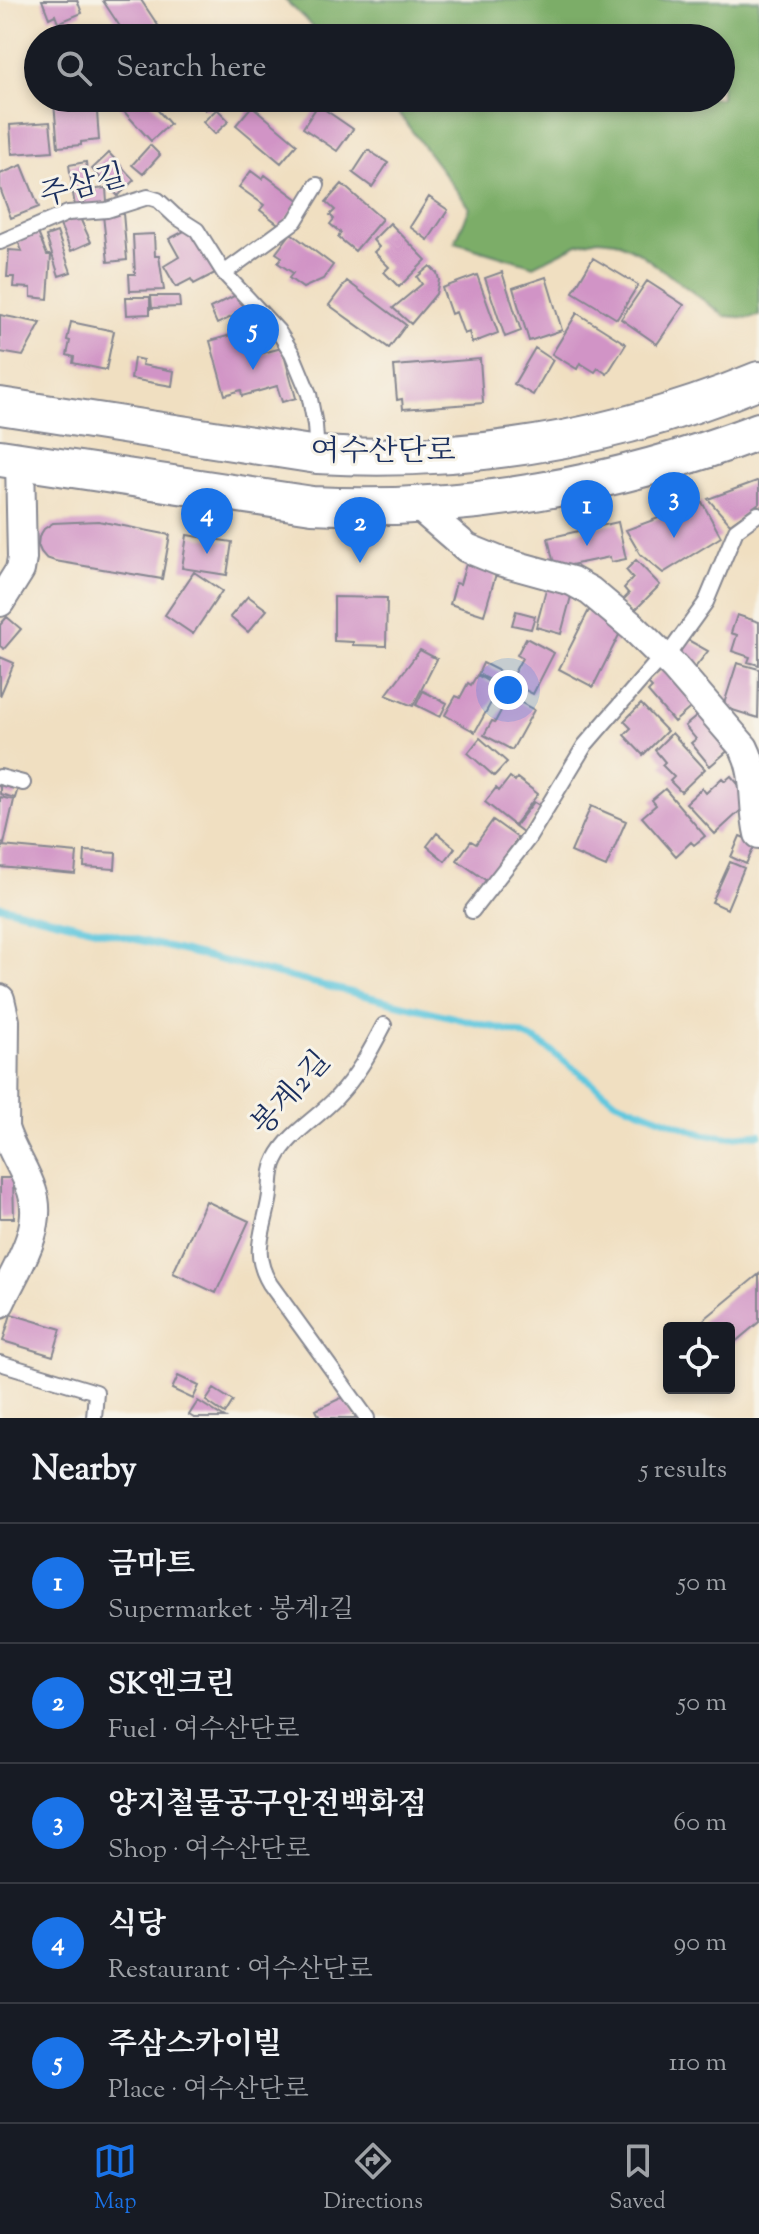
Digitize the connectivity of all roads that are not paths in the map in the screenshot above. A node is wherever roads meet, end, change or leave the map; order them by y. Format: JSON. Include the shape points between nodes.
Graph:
{"nodes":[{"id":1,"x":317,"y":185,"type":"dead end"},
{"id":2,"x":0,"y":242,"type":"edge"},
{"id":3,"x":224,"y":273,"type":"junction"},
{"id":4,"x":759,"y":380,"type":"edge"},
{"id":5,"x":0,"y":406,"type":"edge"},
{"id":6,"x":759,"y":431,"type":"edge"},
{"id":7,"x":317,"y":455,"type":"junction"},
{"id":8,"x":416,"y":455,"type":"junction"},
{"id":9,"x":10,"y":459,"type":"edge"},
{"id":10,"x":417,"y":505,"type":"junction"},
{"id":11,"x":758,"y":514,"type":"edge"},
{"id":12,"x":0,"y":602,"type":"edge"},
{"id":13,"x":664,"y":657,"type":"junction"},
{"id":14,"x":0,"y":777,"type":"edge"},
{"id":15,"x":23,"y":783,"type":"dead end"},
{"id":16,"x":759,"y":834,"type":"edge"},
{"id":17,"x":472,"y":911,"type":"dead end"},
{"id":18,"x":0,"y":999,"type":"edge"},
{"id":19,"x":384,"y":1025,"type":"dead end"},
{"id":20,"x":0,"y":1303,"type":"edge"},
{"id":21,"x":0,"y":1363,"type":"edge"},
{"id":22,"x":94,"y":1418,"type":"edge"},
{"id":23,"x":367,"y":1418,"type":"edge"}],
"edges":[{"from":1,"to":3,"type":"lane","via":[[295,221]]},
{"from":2,"to":3,"type":"lane","name":"주삼길","via":[[68,213],[107,210],[153,197],[197,230]]},
{"from":3,"to":7,"type":"lane","name":"주삼길","via":[[292,353],[309,394]]},
{"from":4,"to":8,"type":"street","name":"여수산단로","via":[[583,436],[507,449]]},
{"from":5,"to":7,"type":"street","name":"여수산단로"},
{"from":6,"to":10,"type":"street","name":"여수산단로","via":[[606,478],[501,498]]},
{"from":7,"to":8,"type":"street","name":"여수산단로"},
{"from":8,"to":10,"type":"street"},
{"from":9,"to":10,"type":"street","name":"여수산단로","via":[[312,505]]},
{"from":9,"to":12,"type":"street","via":[[22,558]]},
{"from":10,"to":13,"type":"street","via":[[454,539],[480,554],[581,585]]},
{"from":11,"to":13,"type":"lane","via":[[736,530],[706,602]]},
{"from":13,"to":16,"type":"street","via":[[744,748],[754,777]]},
{"from":13,"to":17,"type":"lane","via":[[585,745],[528,839]]},
{"from":14,"to":15,"type":"lane"},
{"from":18,"to":20,"type":"street","via":[[5,1021],[4,1128],[33,1194],[36,1218]]},
{"from":19,"to":23,"type":"lane","name":"봉계2길","via":[[363,1066],[275,1159],[258,1249],[270,1284]]},
{"from":21,"to":22,"type":"lane","via":[[96,1392]]}]}
